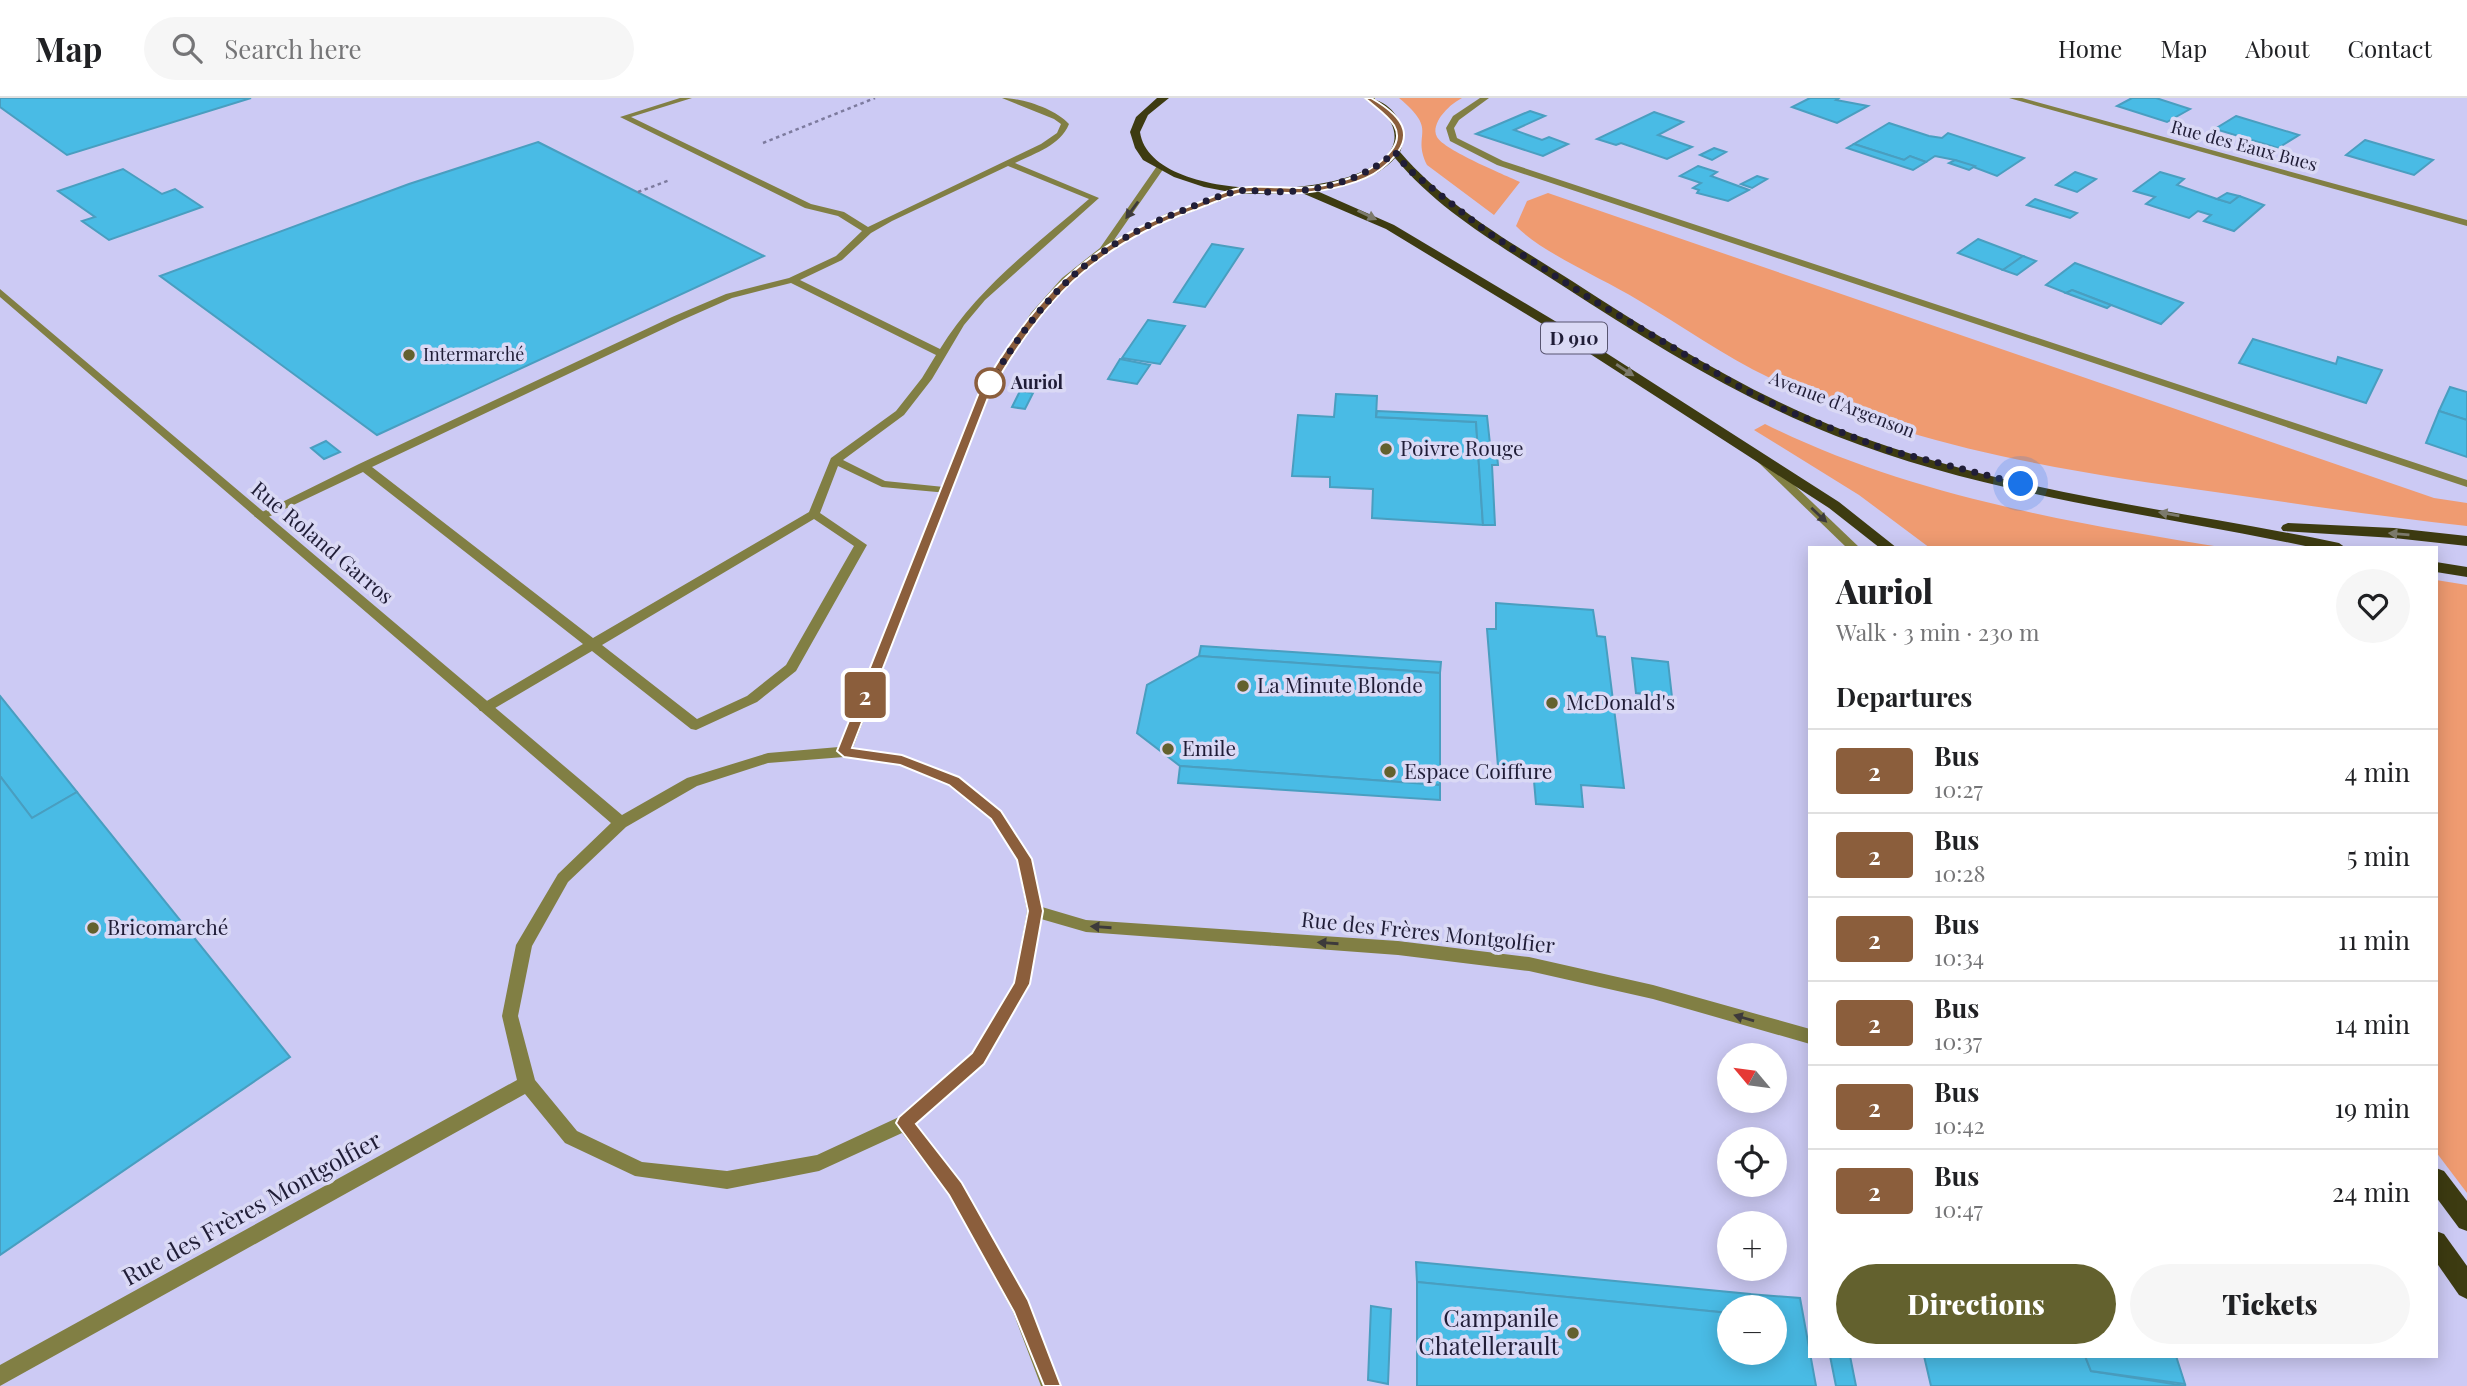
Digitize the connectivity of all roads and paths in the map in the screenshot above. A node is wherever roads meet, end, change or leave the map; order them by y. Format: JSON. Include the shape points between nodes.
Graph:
{"nodes":[{"id":1,"x":688,"y":98,"type":"edge"},
{"id":2,"x":1006,"y":98,"type":"edge"},
{"id":3,"x":1164,"y":98,"type":"edge"},
{"id":4,"x":1370,"y":98,"type":"edge"},
{"id":5,"x":1485,"y":98,"type":"edge"},
{"id":6,"x":2013,"y":98,"type":"edge"},
{"id":7,"x":1395,"y":152,"type":"junction"},
{"id":8,"x":1008,"y":163,"type":"junction"},
{"id":9,"x":1160,"y":168,"type":"junction"},
{"id":10,"x":1303,"y":190,"type":"junction"},
{"id":11,"x":1241,"y":191,"type":"junction"},
{"id":12,"x":2467,"y":223,"type":"edge"},
{"id":13,"x":868,"y":231,"type":"junction"},
{"id":14,"x":1101,"y":251,"type":"junction"},
{"id":15,"x":792,"y":280,"type":"junction"},
{"id":16,"x":0,"y":292,"type":"edge"},
{"id":17,"x":941,"y":354,"type":"junction"},
{"id":18,"x":1751,"y":451,"type":"junction"},
{"id":19,"x":835,"y":460,"type":"junction"},
{"id":20,"x":363,"y":466,"type":"junction"},
{"id":21,"x":2467,"y":484,"type":"edge"},
{"id":22,"x":944,"y":491,"type":"junction"},
{"id":23,"x":814,"y":514,"type":"junction"},
{"id":24,"x":260,"y":516,"type":"junction"},
{"id":25,"x":2236,"y":526,"type":"junction"},
{"id":26,"x":2467,"y":541,"type":"edge"},
{"id":27,"x":1852,"y":546,"type":"edge"},
{"id":28,"x":1888,"y":546,"type":"edge"},
{"id":29,"x":2330,"y":546,"type":"edge"},
{"id":30,"x":2438,"y":567,"type":"edge"},
{"id":31,"x":2467,"y":572,"type":"edge"},
{"id":32,"x":592,"y":645,"type":"junction"},
{"id":33,"x":485,"y":708,"type":"junction"},
{"id":34,"x":844,"y":751,"type":"junction"},
{"id":35,"x":621,"y":823,"type":"junction"},
{"id":36,"x":1035,"y":911,"type":"junction"},
{"id":37,"x":1808,"y":1036,"type":"edge"},
{"id":38,"x":527,"y":1084,"type":"junction"},
{"id":39,"x":905,"y":1123,"type":"junction"},
{"id":40,"x":2438,"y":1182,"type":"edge"},
{"id":41,"x":2467,"y":1220,"type":"edge"},
{"id":42,"x":2438,"y":1244,"type":"edge"},
{"id":43,"x":2467,"y":1287,"type":"edge"},
{"id":44,"x":0,"y":1376,"type":"edge"},
{"id":45,"x":1051,"y":1386,"type":"edge"}],
"edges":[{"from":1,"to":13,"type":"street","via":[[624,117],[808,206],[841,214]]},
{"from":2,"to":8,"type":"street","via":[[1065,124],[1061,134]]},
{"from":3,"to":9,"type":"main road","via":[[1142,108],[1135,125],[1135,140],[1143,155]]},
{"from":4,"to":7,"type":"main road","via":[[1399,124],[1401,138]]},
{"from":5,"to":21,"type":"street","via":[[1461,113],[1450,128],[1453,139],[1500,163]]},
{"from":6,"to":12,"type":"street","name":"Rue des Eaux Bues"},
{"from":7,"to":10,"type":"main road","via":[[1376,169],[1344,182]]},
{"from":25,"to":7,"type":"main road","name":"Avenue d'Argenson","number":"D 910","one_way":true,"via":[[1952,468],[1884,449],[1790,412],[1650,334],[1487,232],[1408,169]]},
{"from":8,"to":13,"type":"street"},
{"from":8,"to":17,"type":"street","via":[[1095,198],[982,298]]},
{"from":9,"to":11,"type":"main road","via":[[1195,182]]},
{"from":9,"to":14,"type":"street","one_way":true},
{"from":10,"to":11,"type":"main road"},
{"from":10,"to":18,"type":"main road","number":"D 910","one_way":true,"via":[[1390,227]]},
{"from":11,"to":14,"type":"street","via":[[1167,217]]},
{"from":13,"to":15,"type":"street","via":[[839,258]]},
{"from":14,"to":22,"type":"street","via":[[1032,317],[1006,355]]},
{"from":15,"to":17,"type":"street"},
{"from":15,"to":20,"type":"street","via":[[729,296]]},
{"from":16,"to":24,"type":"street","name":"Rue Roland Garros"},
{"from":17,"to":19,"type":"street","via":[[900,413]]},
{"from":18,"to":27,"type":"street","one_way":true},
{"from":18,"to":28,"type":"main road","number":"D 910"},
{"from":19,"to":22,"type":"street","via":[[882,484]]},
{"from":19,"to":23,"type":"street"},
{"from":20,"to":24,"type":"street"},
{"from":20,"to":32,"type":"street"},
{"from":22,"to":34,"type":"street"},
{"from":23,"to":32,"type":"street"},
{"from":23,"to":32,"type":"street","via":[[862,545],[791,668],[752,699],[696,725]]},
{"from":24,"to":33,"type":"street","name":"Rue Roland Garros"},
{"from":26,"to":25,"type":"main road","one_way":true},
{"from":25,"to":29,"type":"main road","name":"Avenue d'Argenson","number":"D 910"},
{"from":30,"to":31,"type":"main road"},
{"from":32,"to":33,"type":"street"},
{"from":33,"to":35,"type":"street","name":"Rue Roland Garros"},
{"from":34,"to":35,"type":"street","via":[[768,758],[691,782]]},
{"from":34,"to":36,"type":"street","via":[[902,761],[954,781],[996,815],[1024,859]]},
{"from":35,"to":38,"type":"street","via":[[563,878],[524,945],[510,1016]]},
{"from":37,"to":36,"type":"street","name":"Rue des Frères Montgolfier","one_way":true,"via":[[1653,992],[1529,964],[1398,948],[1086,926]]},
{"from":36,"to":39,"type":"street","via":[[1022,984],[978,1058]]},
{"from":38,"to":39,"type":"street","via":[[571,1137],[641,1170],[727,1180],[819,1163]]},
{"from":38,"to":44,"type":"street","name":"Rue des Frères Montgolfier"},
{"from":39,"to":45,"type":"street","via":[[955,1189],[1015,1295]]},
{"from":40,"to":41,"type":"main road"},
{"from":42,"to":43,"type":"main road"}]}
